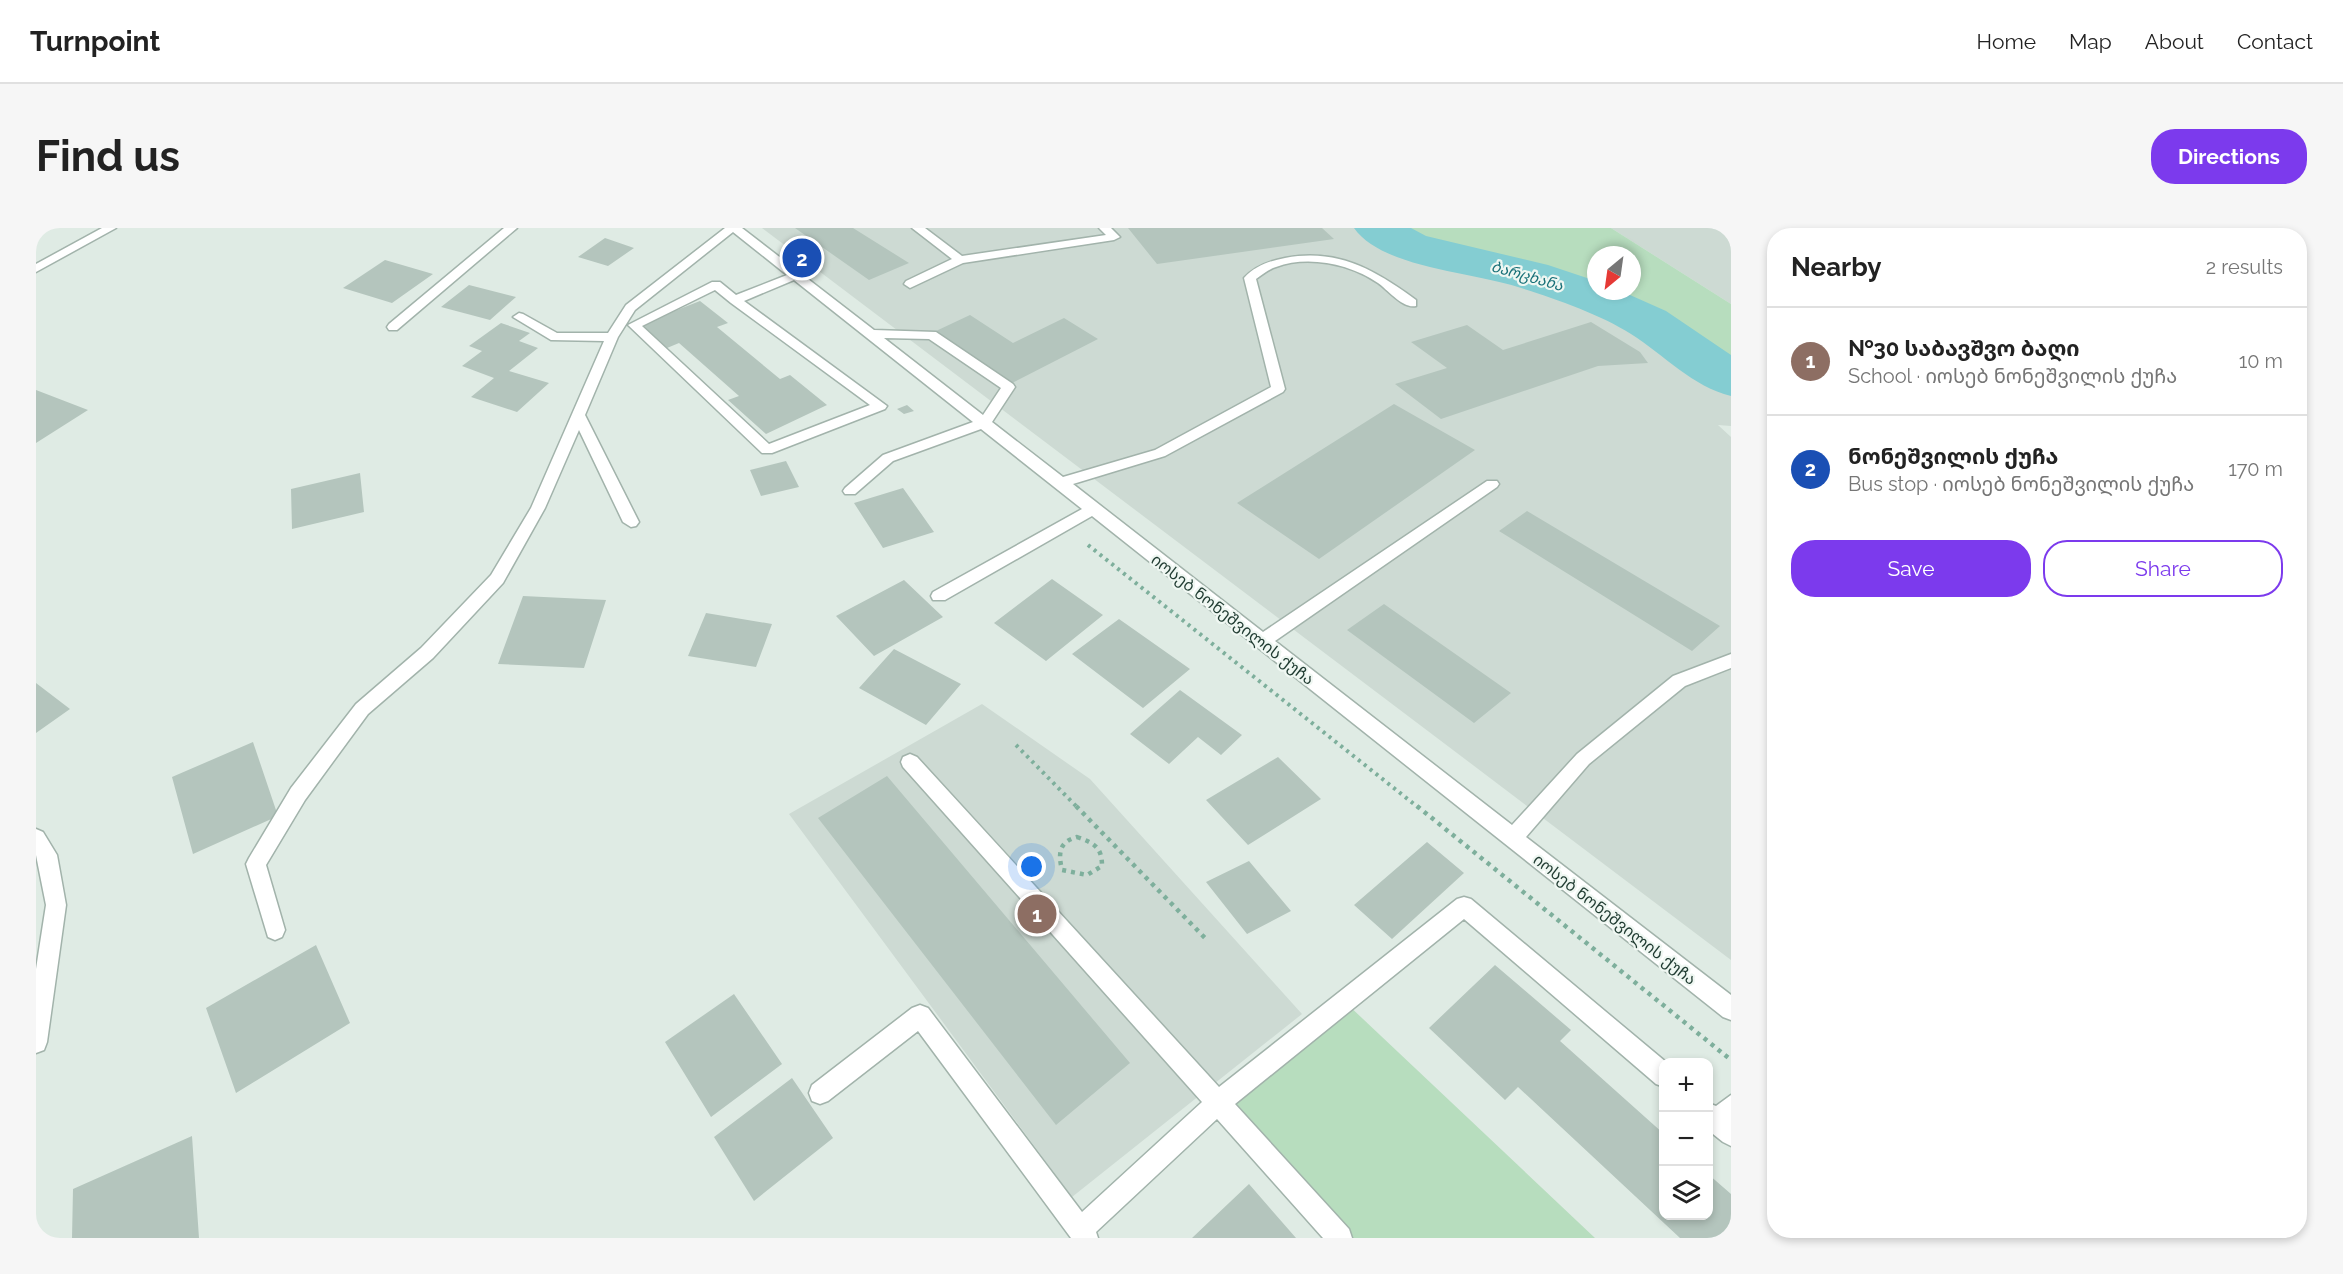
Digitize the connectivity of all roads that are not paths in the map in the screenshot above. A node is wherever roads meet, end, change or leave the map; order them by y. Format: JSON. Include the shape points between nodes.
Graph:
{"nodes":[{"id":1,"x":110,"y":228,"type":"edge"},
{"id":2,"x":511,"y":228,"type":"edge"},
{"id":3,"x":734,"y":228,"type":"edge"},
{"id":4,"x":918,"y":228,"type":"edge"},
{"id":5,"x":1105,"y":228,"type":"edge"},
{"id":6,"x":960,"y":260,"type":"junction"},
{"id":7,"x":36,"y":269,"type":"edge"},
{"id":8,"x":796,"y":275,"type":"junction"},
{"id":9,"x":910,"y":284,"type":"dead end"},
{"id":10,"x":735,"y":300,"type":"junction"},
{"id":11,"x":1412,"y":303,"type":"dead end"},
{"id":12,"x":519,"y":318,"type":"dead end"},
{"id":13,"x":393,"y":327,"type":"dead end"},
{"id":14,"x":871,"y":334,"type":"junction"},
{"id":15,"x":612,"y":336,"type":"junction"},
{"id":16,"x":578,"y":414,"type":"junction"},
{"id":17,"x":984,"y":423,"type":"junction"},
{"id":18,"x":1061,"y":483,"type":"junction"},
{"id":19,"x":1492,"y":484,"type":"dead end"},
{"id":20,"x":850,"y":491,"type":"dead end"},
{"id":21,"x":1093,"y":509,"type":"junction"},
{"id":22,"x":631,"y":522,"type":"dead end"},
{"id":23,"x":939,"y":596,"type":"dead end"},
{"id":24,"x":1261,"y":642,"type":"junction"},
{"id":25,"x":1731,"y":661,"type":"edge"},
{"id":26,"x":910,"y":762,"type":"dead end"},
{"id":27,"x":36,"y":838,"type":"edge"},
{"id":28,"x":1513,"y":838,"type":"junction"},
{"id":29,"x":275,"y":930,"type":"dead end"},
{"id":30,"x":1731,"y":1009,"type":"edge"},
{"id":31,"x":36,"y":1042,"type":"edge"},
{"id":32,"x":1659,"y":1072,"type":"edge"},
{"id":33,"x":820,"y":1093,"type":"dead end"},
{"id":34,"x":1218,"y":1103,"type":"junction"},
{"id":35,"x":1083,"y":1234,"type":"edge"},
{"id":36,"x":1340,"y":1238,"type":"edge"}],
"edges":[{"from":1,"to":7,"type":"street"},
{"from":2,"to":13,"type":"street"},
{"from":3,"to":8,"type":"street","name":"იოსებ ნონეშვილის ქუჩა"},
{"from":3,"to":15,"type":"street","via":[[630,309]]},
{"from":4,"to":6,"type":"street"},
{"from":5,"to":6,"type":"street","via":[[1114,237]]},
{"from":6,"to":9,"type":"street"},
{"from":8,"to":10,"type":"street"},
{"from":8,"to":14,"type":"street","name":"იოსებ ნონეშვილის ქუჩა"},
{"from":10,"to":10,"type":"street","via":[[716,285],[634,325],[767,450],[880,406]]},
{"from":11,"to":18,"type":"street","via":[[1380,279],[1338,261],[1304,258],[1271,264],[1250,278],[1278,389],[1160,453]]},
{"from":12,"to":15,"type":"street","via":[[555,337]]},
{"from":14,"to":17,"type":"street","name":"იოსებ ნონეშვილის ქუჩა"},
{"from":14,"to":17,"type":"street","via":[[932,335],[1008,387]]},
{"from":15,"to":16,"type":"street"},
{"from":16,"to":22,"type":"street"},
{"from":16,"to":29,"type":"street","via":[[538,508],[497,579],[427,653],[362,709],[298,794],[256,864]]},
{"from":17,"to":18,"type":"street","name":"იოსებ ნონეშვილის ქუჩა"},
{"from":17,"to":20,"type":"street","via":[[888,458]]},
{"from":18,"to":21,"type":"street","name":"იოსებ ნონეშვილის ქუჩა"},
{"from":19,"to":24,"type":"street"},
{"from":21,"to":23,"type":"street"},
{"from":21,"to":24,"type":"street","name":"იოსებ ნონეშვილის ქუჩა"},
{"from":24,"to":28,"type":"street","name":"იოსებ ნონეშვილის ქუჩა"},
{"from":25,"to":28,"type":"street","via":[[1679,681],[1583,759]]},
{"from":26,"to":34,"type":"street"},
{"from":27,"to":31,"type":"street","via":[[47,855],[56,905]]},
{"from":28,"to":30,"type":"street","name":"იოსებ ნონეშვილის ქუჩა"},
{"from":32,"to":34,"type":"street","via":[[1464,906]]},
{"from":33,"to":35,"type":"street","via":[[920,1016]]},
{"from":34,"to":35,"type":"street"},
{"from":34,"to":36,"type":"street"}]}
